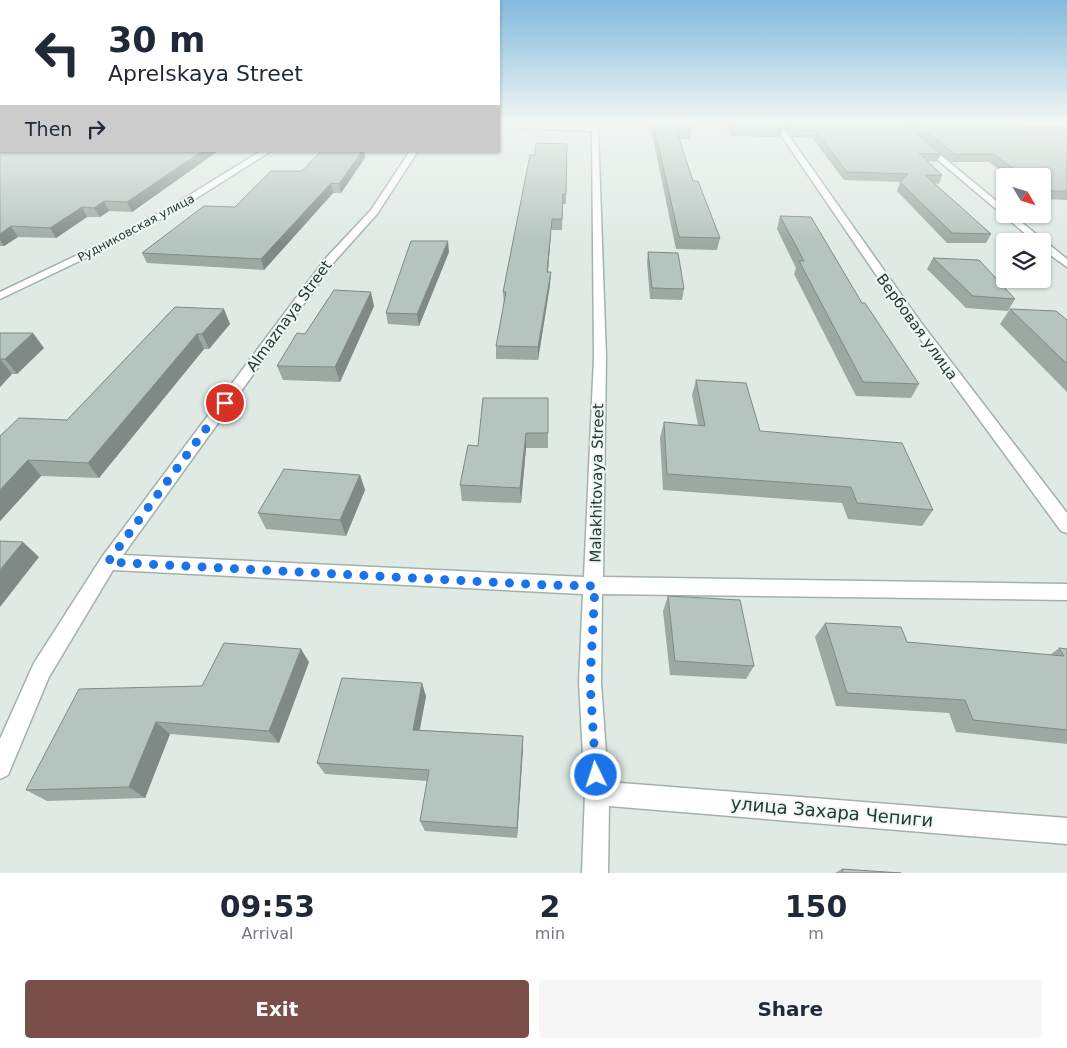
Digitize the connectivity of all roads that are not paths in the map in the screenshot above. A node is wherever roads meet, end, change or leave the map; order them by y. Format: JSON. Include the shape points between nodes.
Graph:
{"nodes":[{"id":1,"x":248,"y":163,"type":"edge"},
{"id":2,"x":406,"y":163,"type":"edge"},
{"id":3,"x":597,"y":163,"type":"edge"},
{"id":4,"x":803,"y":163,"type":"edge"},
{"id":5,"x":945,"y":163,"type":"edge"},
{"id":6,"x":996,"y":205,"type":"edge"},
{"id":7,"x":1018,"y":223,"type":"edge"},
{"id":8,"x":1030,"y":233,"type":"edge"},
{"id":9,"x":1051,"y":250,"type":"edge"},
{"id":10,"x":1067,"y":264,"type":"edge"},
{"id":11,"x":0,"y":296,"type":"edge"},
{"id":12,"x":1067,"y":526,"type":"edge"},
{"id":13,"x":108,"y":562,"type":"junction"},
{"id":14,"x":595,"y":586,"type":"junction"},
{"id":15,"x":1067,"y":592,"type":"edge"},
{"id":16,"x":6,"y":741,"type":"edge"},
{"id":17,"x":0,"y":767,"type":"edge"},
{"id":18,"x":597,"y":793,"type":"junction"},
{"id":19,"x":1067,"y":831,"type":"edge"},
{"id":20,"x":595,"y":873,"type":"edge"}],
"edges":[{"from":1,"to":11,"type":"street","name":"Рудниковская улица","via":[[129,233]]},
{"from":2,"to":13,"type":"street","name":"Almaznaya Street","via":[[374,212],[330,260]]},
{"from":3,"to":14,"type":"street","name":"Malakhitovaya Street","via":[[600,357]]},
{"from":4,"to":12,"type":"street","name":"Вербовая улица","via":[[966,394]]},
{"from":5,"to":6,"type":"street"},
{"from":7,"to":8,"type":"street"},
{"from":9,"to":10,"type":"street"},
{"from":13,"to":14,"type":"street"},
{"from":13,"to":16,"type":"street","name":"Almaznaya Street","via":[[41,670]]},
{"from":14,"to":15,"type":"street"},
{"from":14,"to":18,"type":"street","name":"Malakhitovaya Street","via":[[590,682]]},
{"from":16,"to":17,"type":"street","name":"Almaznaya Street"},
{"from":18,"to":19,"type":"street","name":"улица Захара Чепиги"},
{"from":18,"to":20,"type":"street","name":"Malakhitovaya Street"}]}
